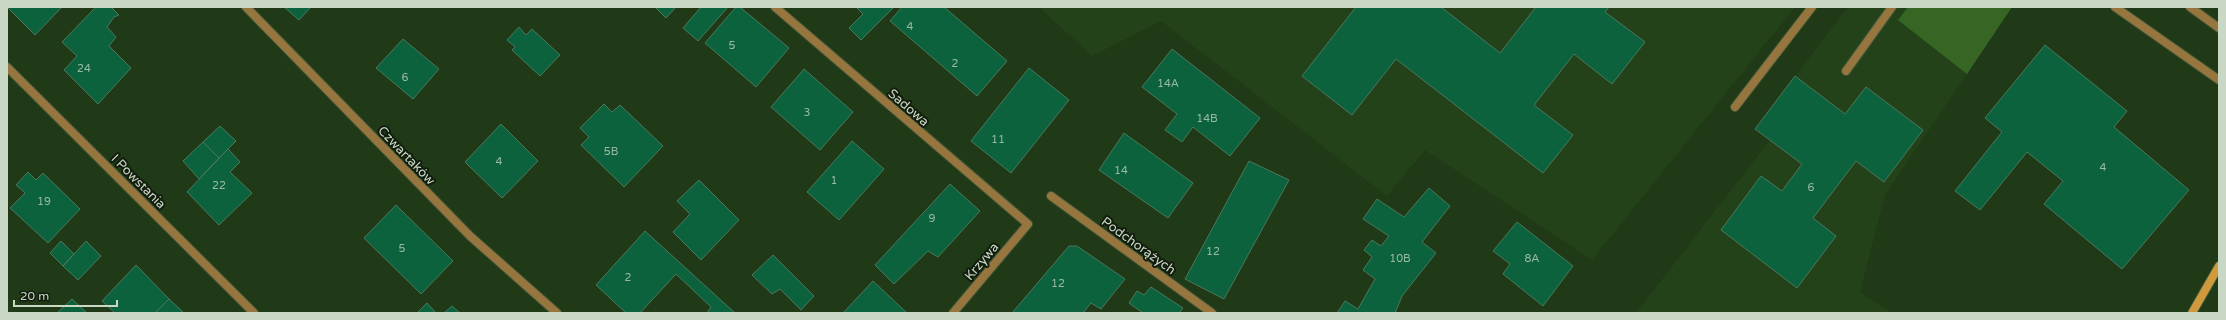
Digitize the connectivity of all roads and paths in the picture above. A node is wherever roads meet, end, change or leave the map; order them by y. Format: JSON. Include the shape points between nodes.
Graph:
{"nodes":[{"id":1,"x":246,"y":7,"type":"edge"},
{"id":2,"x":776,"y":7,"type":"edge"},
{"id":3,"x":1812,"y":7,"type":"edge"},
{"id":4,"x":1892,"y":7,"type":"edge"},
{"id":5,"x":2115,"y":7,"type":"edge"},
{"id":6,"x":2190,"y":7,"type":"edge"},
{"id":7,"x":2219,"y":28,"type":"edge"},
{"id":8,"x":7,"y":67,"type":"edge"},
{"id":9,"x":1846,"y":71,"type":"dead end"},
{"id":10,"x":2219,"y":80,"type":"edge"},
{"id":11,"x":1735,"y":107,"type":"dead end"},
{"id":12,"x":1051,"y":196,"type":"dead end"},
{"id":13,"x":1028,"y":224,"type":"joint"},
{"id":14,"x":2219,"y":266,"type":"edge"},
{"id":15,"x":254,"y":313,"type":"edge"},
{"id":16,"x":557,"y":313,"type":"edge"},
{"id":17,"x":953,"y":313,"type":"edge"},
{"id":18,"x":1212,"y":313,"type":"edge"},
{"id":19,"x":2192,"y":313,"type":"edge"}],
"edges":[{"from":1,"to":16,"type":"street","name":"Czwartaków","via":[[470,236]]},
{"from":2,"to":13,"type":"street","name":"Sadowa"},
{"from":3,"to":11,"type":"street"},
{"from":4,"to":9,"type":"street"},
{"from":5,"to":10,"type":"street"},
{"from":6,"to":7,"type":"street"},
{"from":8,"to":15,"type":"street","name":"I Powstania"},
{"from":12,"to":18,"type":"street","name":"Podchorążych"},
{"from":13,"to":17,"type":"street","name":"Krzywa"},
{"from":14,"to":19,"type":"street"}]}
